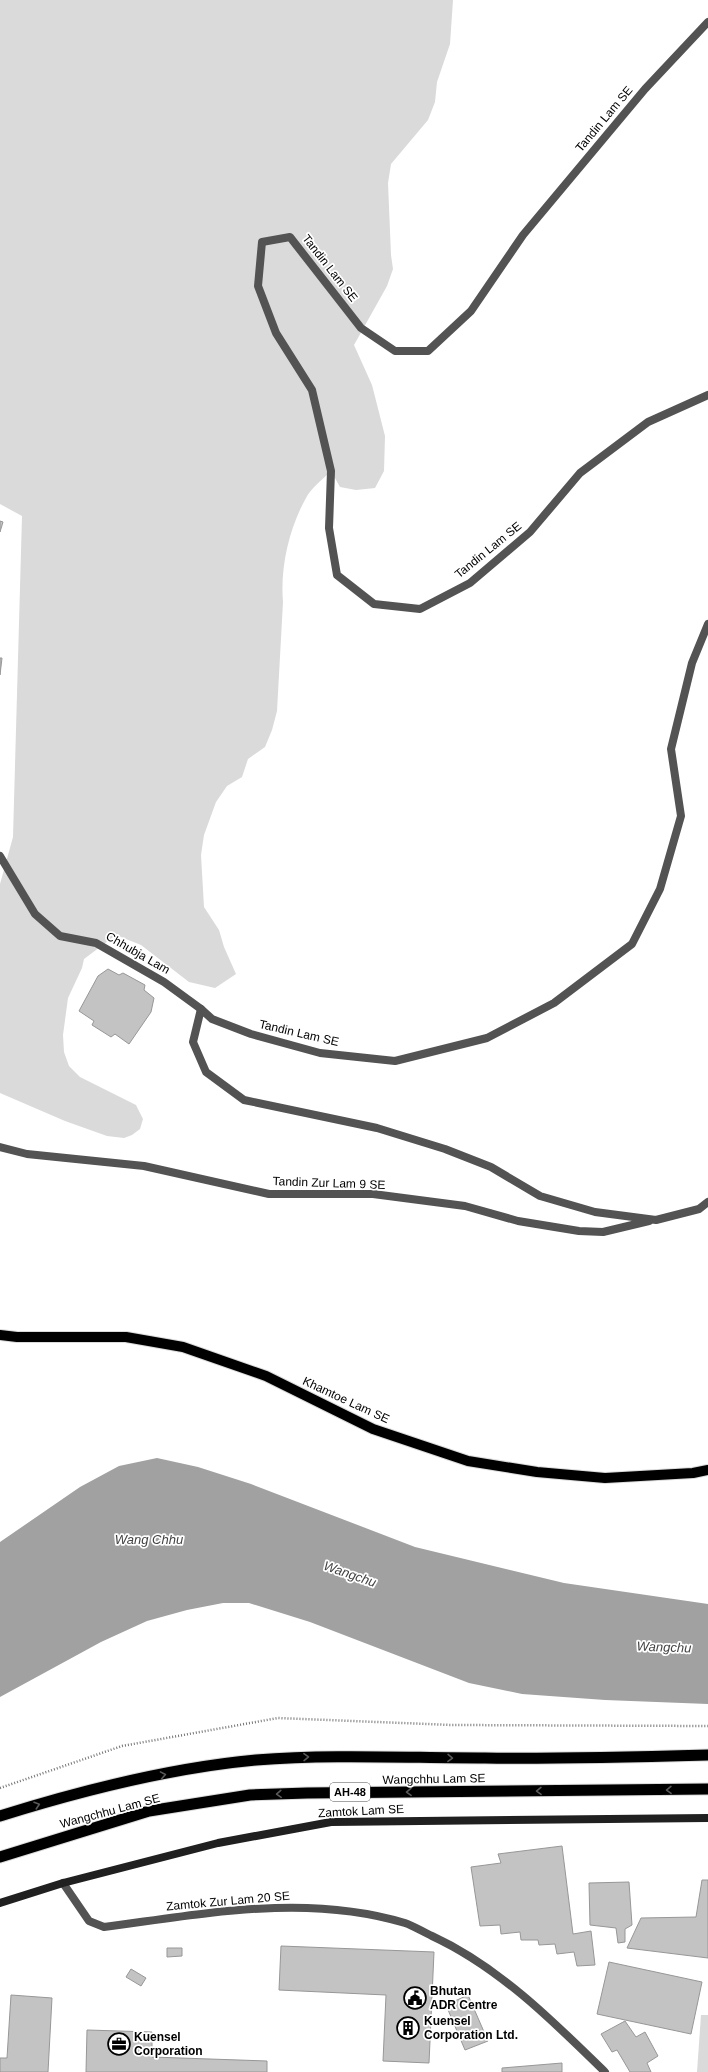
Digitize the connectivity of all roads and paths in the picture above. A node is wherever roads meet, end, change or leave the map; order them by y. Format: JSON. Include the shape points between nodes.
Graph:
{"nodes":[{"id":1,"x":708,"y":22,"type":"edge"},
{"id":2,"x":708,"y":394,"type":"edge"},
{"id":3,"x":708,"y":624,"type":"edge"},
{"id":4,"x":0,"y":856,"type":"edge"},
{"id":5,"x":201,"y":1009,"type":"junction"},
{"id":6,"x":0,"y":1147,"type":"edge"},
{"id":7,"x":708,"y":1202,"type":"edge"},
{"id":8,"x":656,"y":1220,"type":"junction"},
{"id":9,"x":0,"y":1335,"type":"edge"},
{"id":10,"x":708,"y":1470,"type":"edge"},
{"id":11,"x":708,"y":1755,"type":"edge"},
{"id":12,"x":708,"y":1789,"type":"edge"},
{"id":13,"x":0,"y":1816,"type":"edge"},
{"id":14,"x":708,"y":1818,"type":"edge"},
{"id":15,"x":0,"y":1857,"type":"edge"},
{"id":16,"x":63,"y":1883,"type":"junction"},
{"id":17,"x":0,"y":1903,"type":"edge"},
{"id":18,"x":605,"y":2072,"type":"edge"}],
"edges":[{"from":1,"to":2,"type":"street","name":"Tandin Lam SE","via":[[645,89],[523,235],[471,312],[428,351],[395,351],[361,328],[290,237],[262,242],[258,286],[276,333],[312,390],[331,471],[330,528],[337,575],[374,604],[420,609],[470,583],[530,532],[580,473],[648,422]]},
{"from":3,"to":5,"type":"street","name":"Tandin Lam SE","via":[[692,663],[671,749],[681,816],[660,889],[632,944],[554,1003],[487,1038],[395,1061],[312,1051],[251,1034],[212,1019]]},
{"from":4,"to":5,"type":"street","name":"Chhubja Lam","via":[[35,914],[60,936],[96,943],[164,982]]},
{"from":5,"to":8,"type":"street","via":[[193,1042],[206,1072],[244,1100],[377,1128],[445,1149],[491,1167],[540,1196],[595,1212]]},
{"from":6,"to":8,"type":"street","name":"Tandin Zur Lam 9 SE","via":[[27,1154],[144,1166],[269,1194],[374,1194],[465,1206],[518,1221],[578,1231],[603,1232]]},
{"from":7,"to":8,"type":"street","via":[[700,1209]]},
{"from":9,"to":10,"type":"main road","name":"Khamtoe Lam SE","via":[[126,1337],[183,1347],[266,1376],[373,1429],[468,1461],[537,1472],[605,1478]]},
{"from":13,"to":11,"type":"highway","name":"Wangchhu Lam SE","one_way":true,"via":[[78,1792],[253,1760],[305,1756],[492,1758]]},
{"from":12,"to":15,"type":"highway","name":"Wangchhu Lam SE","number":"AH-48","one_way":true,"via":[[250,1795],[149,1811]]},
{"from":14,"to":16,"type":"main road","name":"Zamtok Lam SE","via":[[331,1822],[218,1842]]},
{"from":16,"to":17,"type":"main road","name":"Zamtok Lam SE"},
{"from":16,"to":18,"type":"street","name":"Zamtok Zur Lam 20 SE","via":[[89,1921],[104,1927],[224,1911],[290,1907],[343,1909],[406,1924],[456,1947],[495,1974],[547,2015]]}]}
